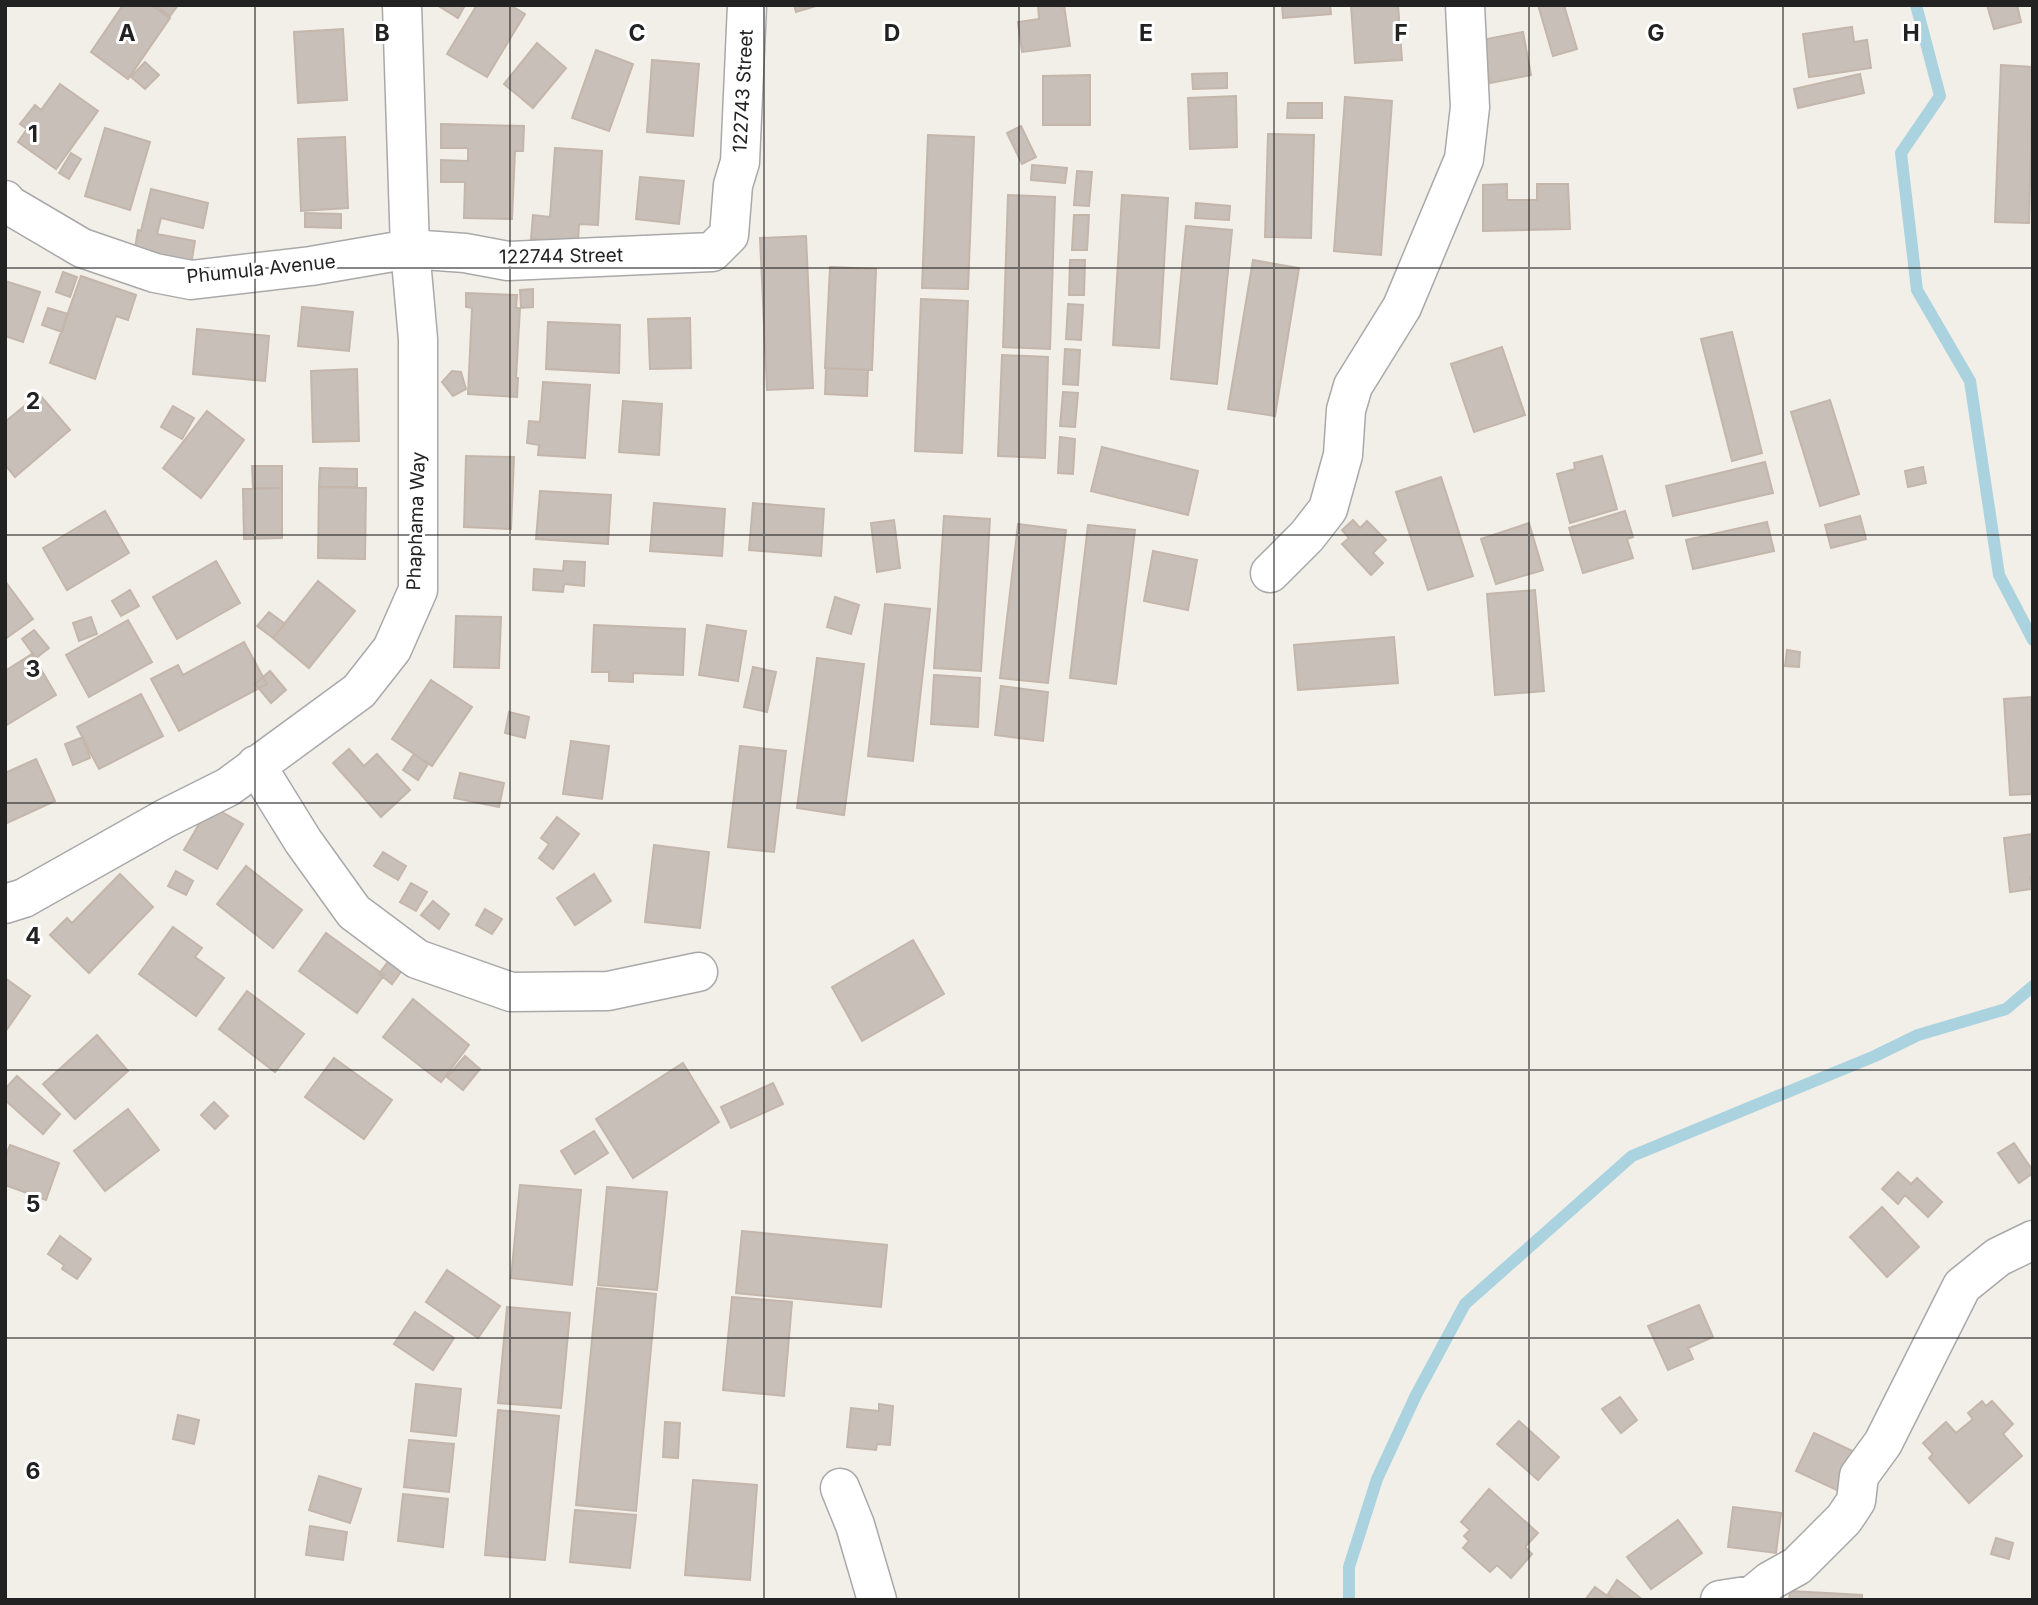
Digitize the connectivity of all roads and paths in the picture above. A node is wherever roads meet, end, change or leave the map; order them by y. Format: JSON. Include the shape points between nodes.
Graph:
{"nodes":[{"id":1,"x":402,"y":5,"type":"edge"},
{"id":2,"x":747,"y":5,"type":"edge"},
{"id":3,"x":1465,"y":5,"type":"edge"},
{"id":4,"x":5,"y":200,"type":"edge"},
{"id":5,"x":410,"y":249,"type":"junction"},
{"id":6,"x":712,"y":251,"type":"joint"},
{"id":7,"x":1270,"y":573,"type":"dead end"},
{"id":8,"x":256,"y":765,"type":"junction"},
{"id":9,"x":5,"y":904,"type":"edge"},
{"id":10,"x":698,"y":972,"type":"dead end"},
{"id":11,"x":2033,"y":1240,"type":"edge"},
{"id":12,"x":840,"y":1488,"type":"dead end"},
{"id":13,"x":877,"y":1600,"type":"edge"},
{"id":14,"x":1720,"y":1600,"type":"edge"}],
"edges":[{"from":1,"to":5,"type":"street","name":"Phaphama Way"},
{"from":2,"to":6,"type":"street","name":"122743 Street","via":[[740,162],[733,185],[729,236]]},
{"from":3,"to":7,"type":"street","via":[[1470,107],[1464,159],[1402,307],[1353,386],[1343,455],[1328,509]]},
{"from":4,"to":5,"type":"street","name":"Phumula Avenue","via":[[82,248],[155,274],[191,280]]},
{"from":5,"to":6,"type":"street","name":"122744 Street","via":[[508,261]]},
{"from":5,"to":8,"type":"street","name":"Phaphama Way","via":[[418,340],[418,590],[392,649],[359,691]]},
{"from":8,"to":9,"type":"street","name":"Phaphama Way","via":[[228,787],[24,898]]},
{"from":8,"to":10,"type":"street","via":[[354,912],[417,958],[511,992],[608,991]]},
{"from":11,"to":14,"type":"street","via":[[1998,1257],[1962,1286],[1883,1443],[1859,1476],[1856,1501],[1844,1519],[1797,1566],[1753,1595]]},
{"from":12,"to":13,"type":"street"}]}
